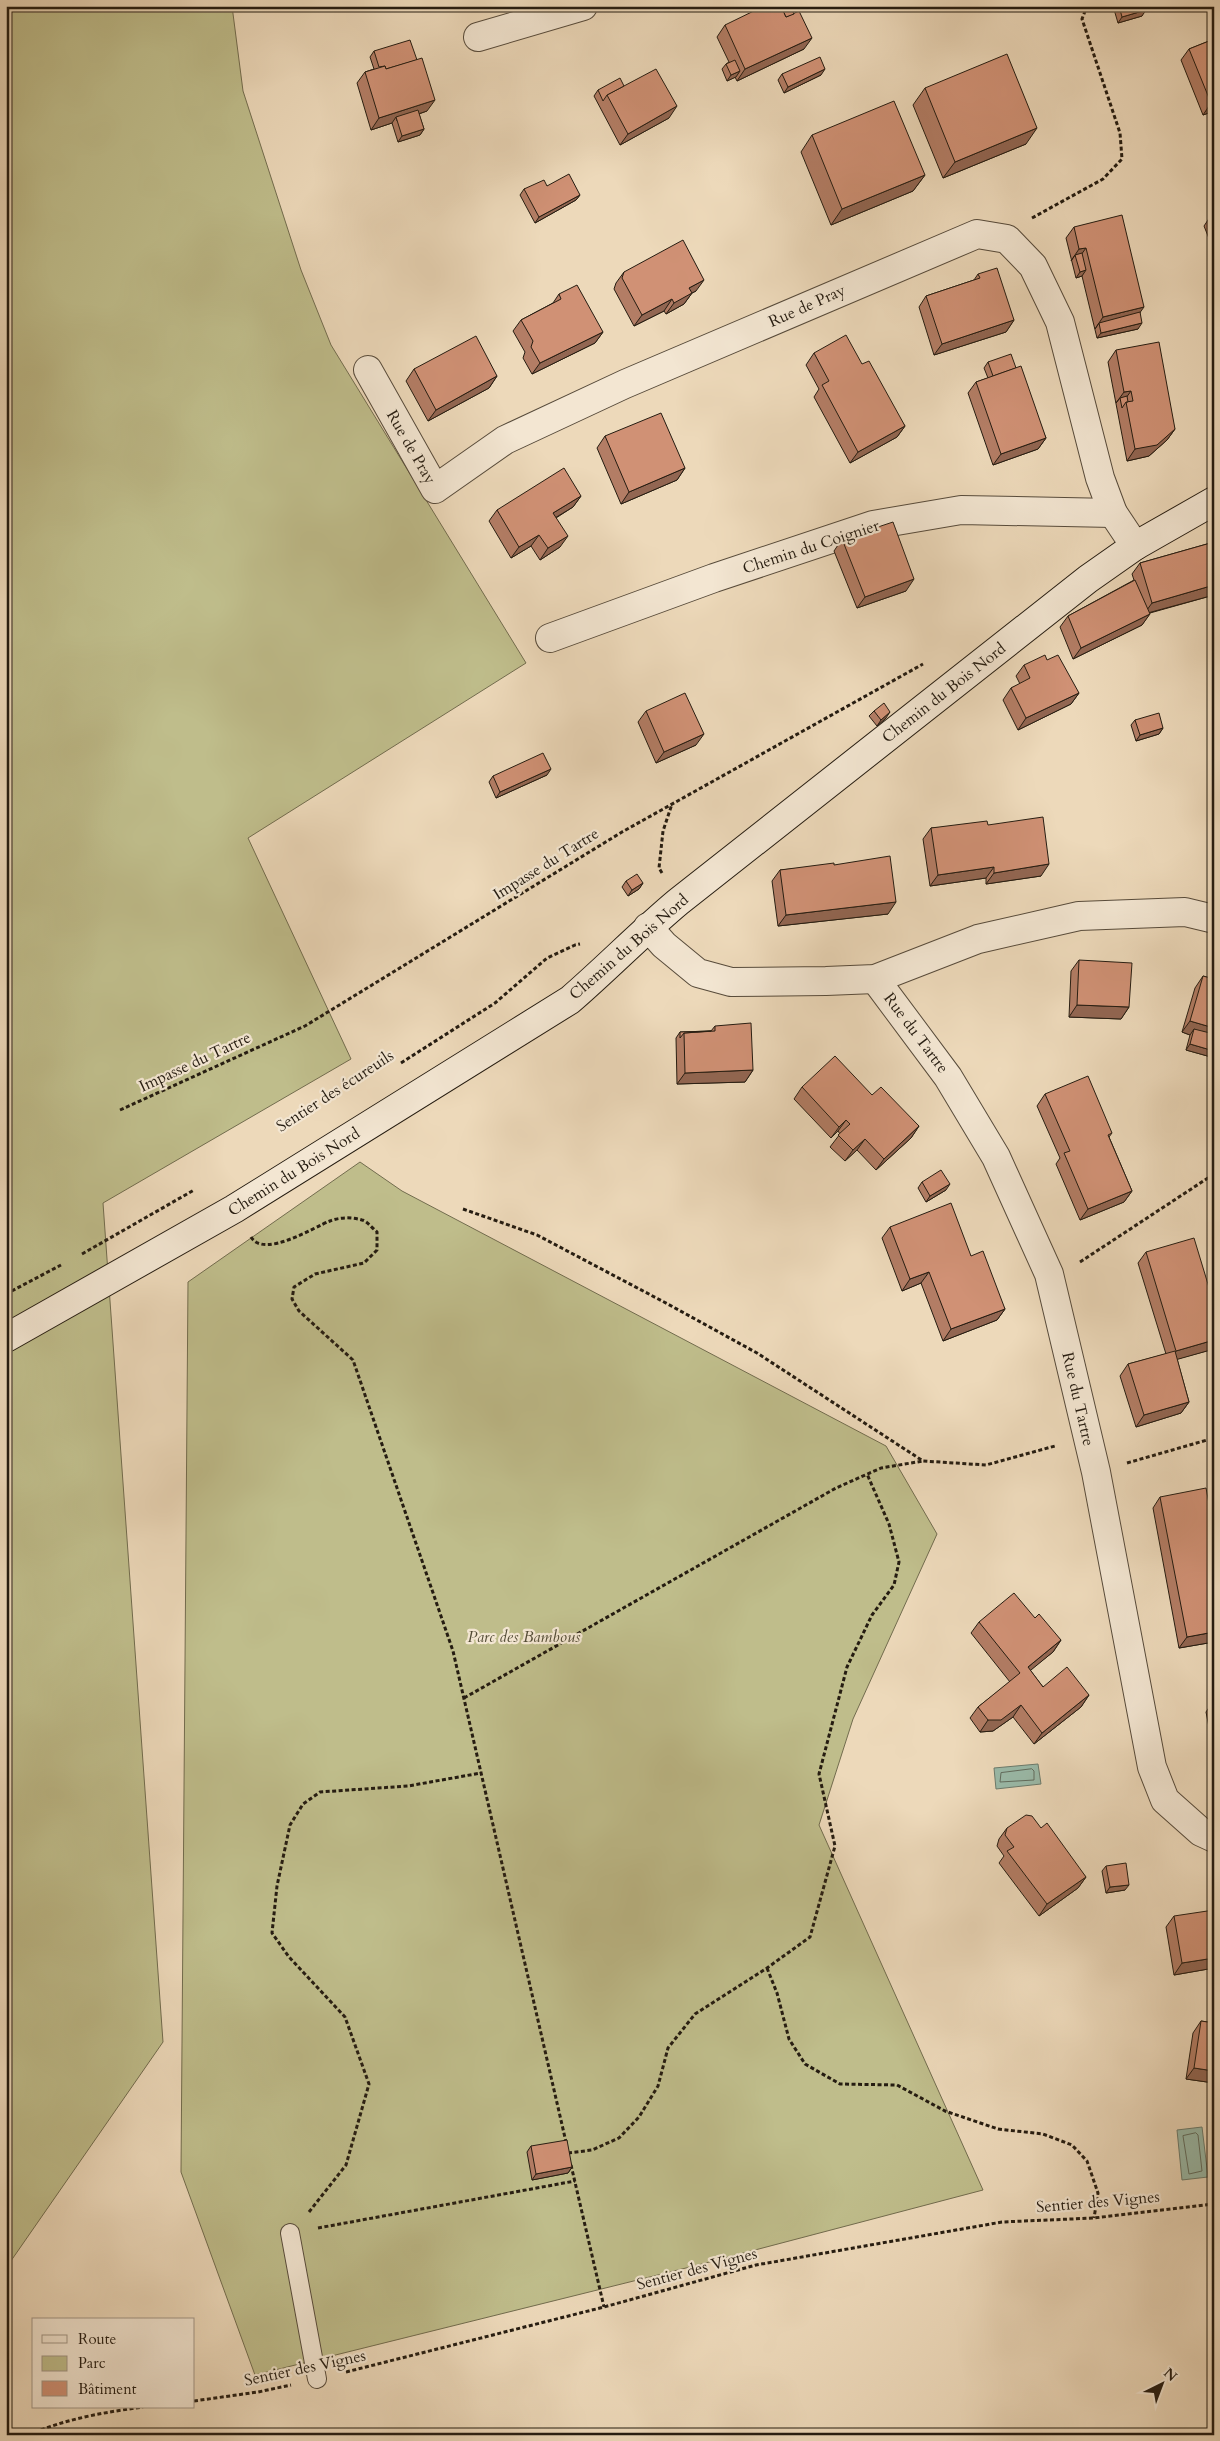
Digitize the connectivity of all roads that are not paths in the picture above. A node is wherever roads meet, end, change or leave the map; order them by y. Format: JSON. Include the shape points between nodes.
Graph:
{"nodes":[{"id":1,"x":583,"y":6,"type":"edge"},
{"id":2,"x":478,"y":37,"type":"dead end"},
{"id":3,"x":368,"y":370,"type":"dead end"},
{"id":4,"x":1214,"y":500,"type":"edge"},
{"id":5,"x":1113,"y":513,"type":"junction"},
{"id":6,"x":1135,"y":546,"type":"junction"},
{"id":7,"x":550,"y":638,"type":"dead end"},
{"id":8,"x":1214,"y":918,"type":"edge"},
{"id":9,"x":648,"y":927,"type":"junction"},
{"id":10,"x":875,"y":979,"type":"junction"},
{"id":11,"x":6,"y":1338,"type":"edge"},
{"id":12,"x":1214,"y":1838,"type":"edge"},
{"id":13,"x":291,"y":2233,"type":"road end"},
{"id":14,"x":317,"y":2379,"type":"road end"}],
"edges":[{"from":1,"to":2,"type":"street"},
{"from":3,"to":5,"type":"street","name":"Rue de Pray","via":[[435,489],[505,440],[625,384],[977,234],[1007,239],[1033,266],[1060,322],[1100,478]]},
{"from":4,"to":6,"type":"street","name":"Chemin du Bois Nord"},
{"from":5,"to":6,"type":"street"},
{"from":5,"to":7,"type":"street","name":"Chemin du Coignier","via":[[961,510],[873,525]]},
{"from":6,"to":9,"type":"street","name":"Chemin du Bois Nord","via":[[1080,585]]},
{"from":8,"to":10,"type":"street","name":"Rue du Tartre","via":[[1185,912],[1079,916],[978,939]]},
{"from":9,"to":10,"type":"street","name":"Rue du Tartre","via":[[698,972],[731,982]]},
{"from":9,"to":11,"type":"street","name":"Chemin du Bois Nord","via":[[570,1000],[234,1209]]},
{"from":10,"to":12,"type":"street","name":"Rue du Tartre","via":[[948,1077],[996,1157],[1050,1274],[1096,1472],[1152,1767],[1165,1800],[1201,1832]]},
{"from":13,"to":14,"type":"lane"}]}
